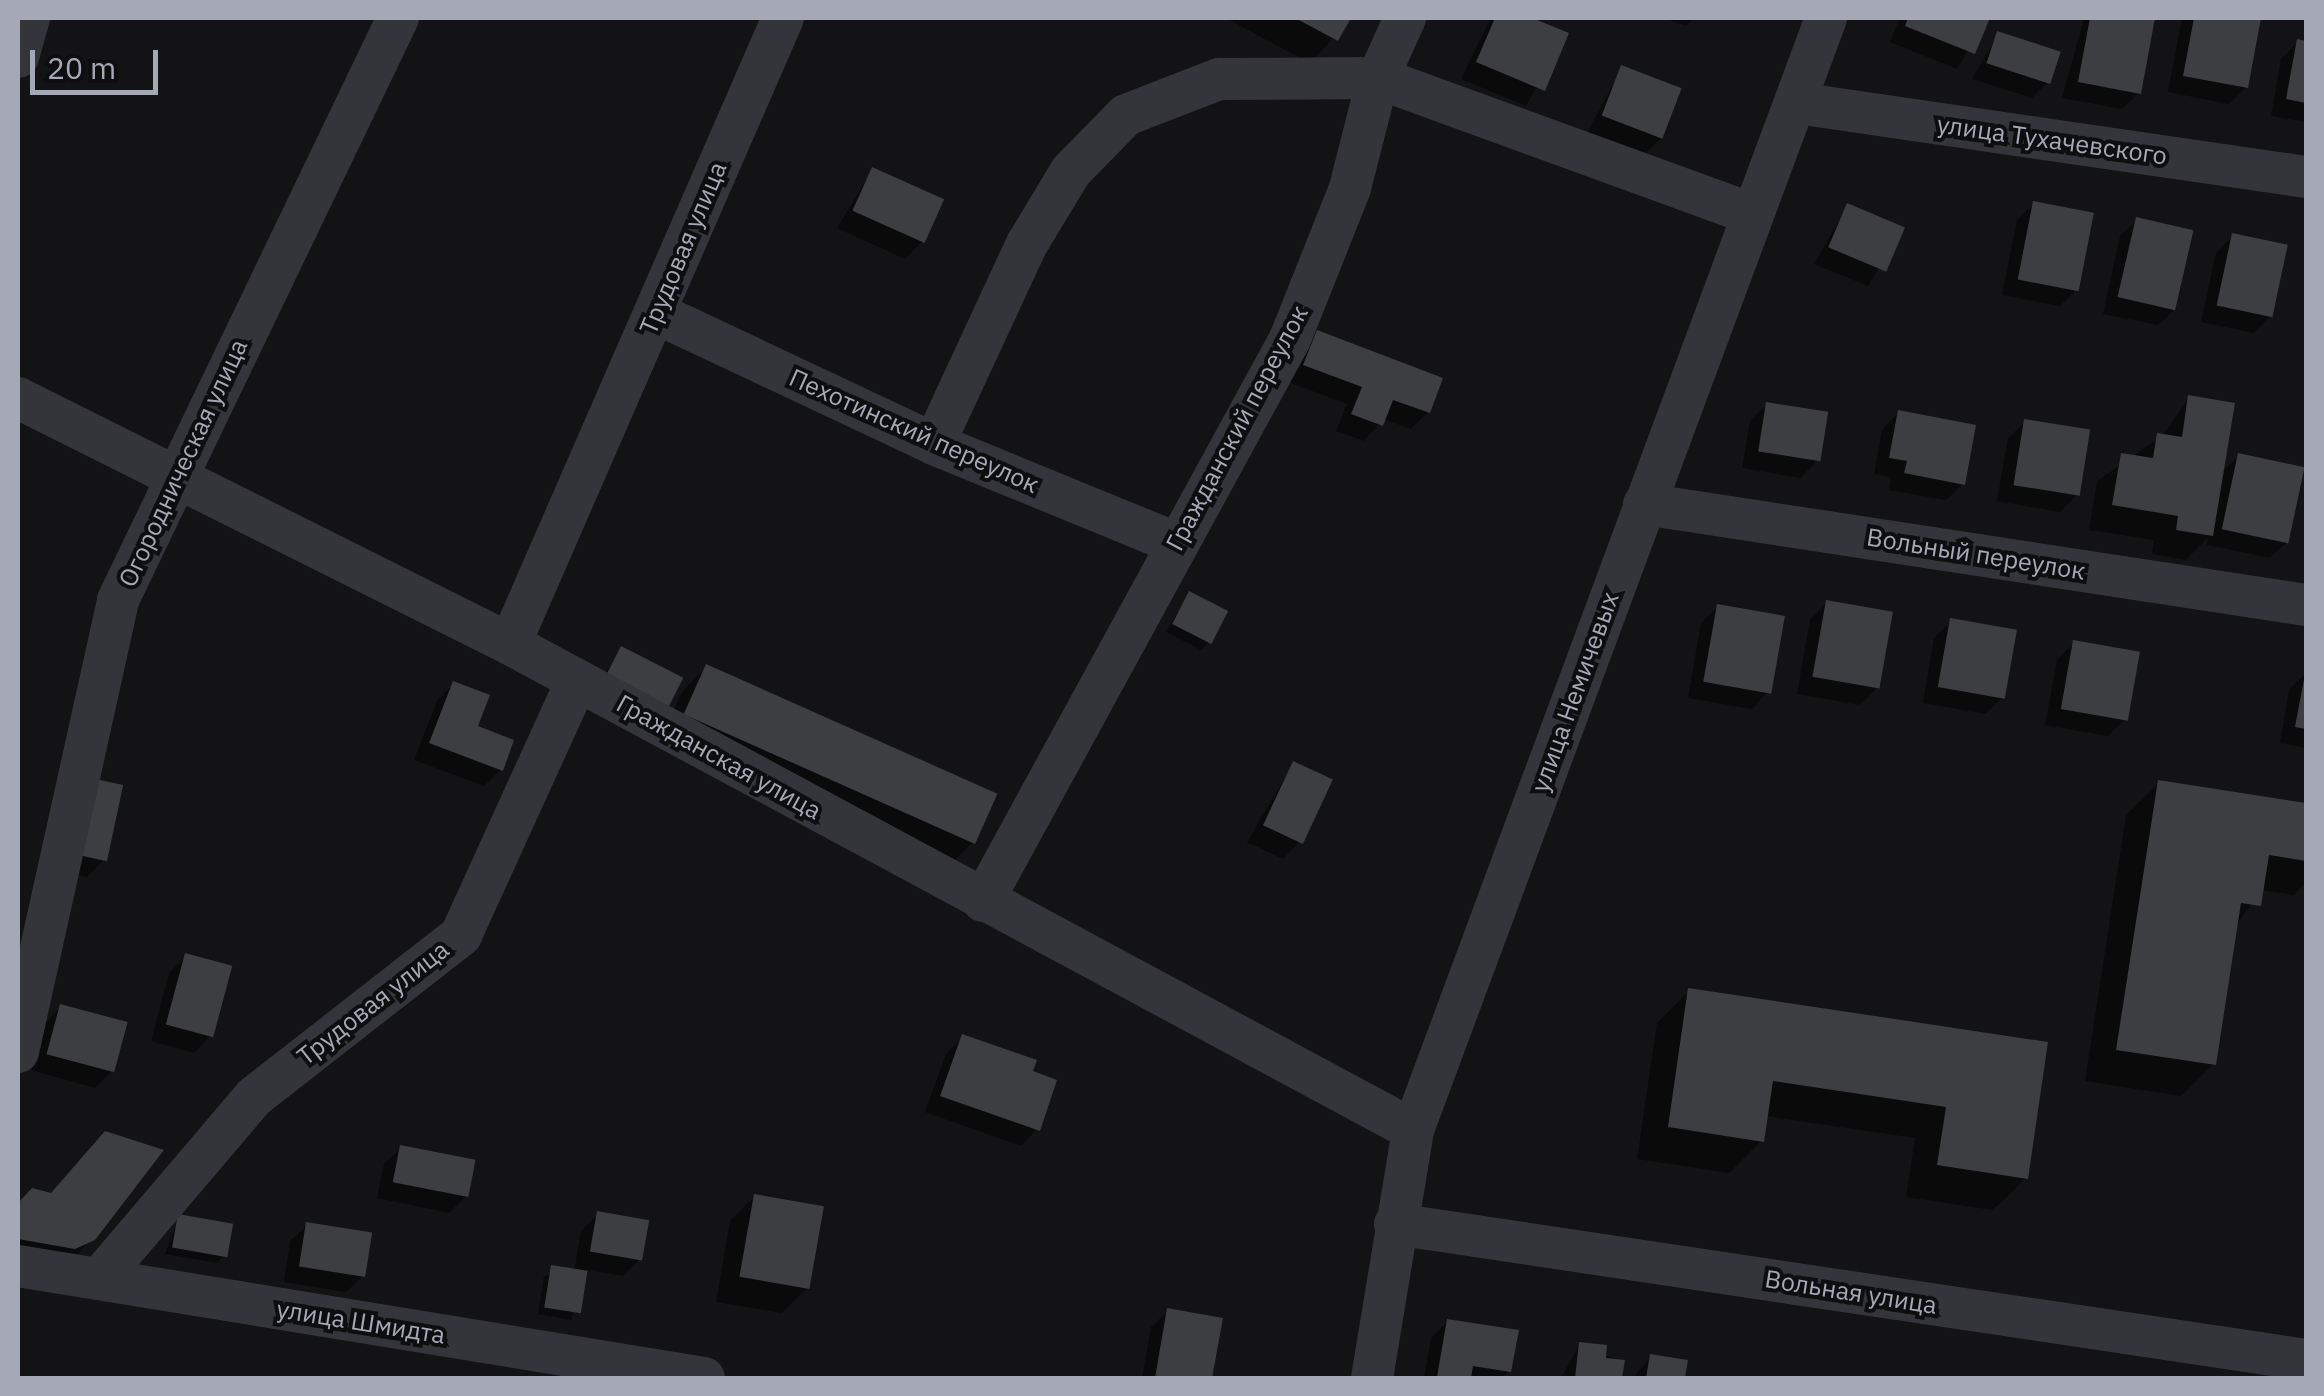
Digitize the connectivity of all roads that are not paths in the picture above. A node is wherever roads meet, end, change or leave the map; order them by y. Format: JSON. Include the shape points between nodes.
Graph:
{"nodes":[{"id":1,"x":29,"y":18,"type":"edge"},
{"id":2,"x":398,"y":18,"type":"edge"},
{"id":3,"x":784,"y":18,"type":"edge"},
{"id":4,"x":1405,"y":18,"type":"edge"},
{"id":5,"x":1826,"y":18,"type":"edge"},
{"id":6,"x":18,"y":57,"type":"edge"},
{"id":7,"x":1378,"y":78,"type":"junction"},
{"id":8,"x":1797,"y":103,"type":"junction"},
{"id":9,"x":2306,"y":177,"type":"edge"},
{"id":10,"x":1751,"y":214,"type":"junction"},
{"id":11,"x":656,"y":313,"type":"junction"},
{"id":12,"x":18,"y":398,"type":"edge"},
{"id":13,"x":934,"y":444,"type":"junction"},
{"id":14,"x":169,"y":480,"type":"junction"},
{"id":15,"x":1644,"y":504,"type":"junction"},
{"id":16,"x":1175,"y":543,"type":"junction"},
{"id":17,"x":2306,"y":605,"type":"edge"},
{"id":18,"x":510,"y":644,"type":"junction"},
{"id":19,"x":577,"y":680,"type":"junction"},
{"id":20,"x":983,"y":901,"type":"junction"},
{"id":21,"x":18,"y":1052,"type":"edge"},
{"id":22,"x":1413,"y":1130,"type":"junction"},
{"id":23,"x":1395,"y":1224,"type":"junction"},
{"id":24,"x":18,"y":1266,"type":"edge"},
{"id":25,"x":99,"y":1280,"type":"junction"},
{"id":26,"x":2306,"y":1360,"type":"edge"},
{"id":27,"x":704,"y":1378,"type":"edge"},
{"id":28,"x":1372,"y":1378,"type":"edge"}],
"edges":[{"from":1,"to":6,"type":"street"},
{"from":2,"to":14,"type":"street","name":"Огородническая улица"},
{"from":3,"to":11,"type":"street","name":"Трудовая улица"},
{"from":4,"to":7,"type":"street","name":"Гражданский переулок"},
{"from":5,"to":8,"type":"street","name":"улица Немичевых"},
{"from":7,"to":10,"type":"street"},
{"from":7,"to":13,"type":"street","via":[[1219,79],[1126,115],[1071,170],[1027,244]]},
{"from":7,"to":16,"type":"street","name":"Гражданский переулок","via":[[1350,188],[1290,338]]},
{"from":8,"to":9,"type":"street","name":"улица Тухачевского"},
{"from":8,"to":10,"type":"street","name":"улица Немичевых"},
{"from":10,"to":15,"type":"street","name":"улица Немичевых"},
{"from":11,"to":13,"type":"street","name":"Пехотинский переулок"},
{"from":11,"to":18,"type":"street","name":"Трудовая улица"},
{"from":12,"to":14,"type":"street","name":"Гражданская улица"},
{"from":13,"to":16,"type":"street","name":"Пехотинский переулок"},
{"from":14,"to":18,"type":"street","name":"Гражданская улица"},
{"from":14,"to":21,"type":"street","name":"Огородническая улица","via":[[118,600],[90,706]]},
{"from":15,"to":17,"type":"street","name":"Вольный переулок"},
{"from":15,"to":22,"type":"street","name":"улица Немичевых"},
{"from":16,"to":20,"type":"street","name":"Гражданский переулок"},
{"from":18,"to":19,"type":"street","name":"Гражданская улица"},
{"from":19,"to":20,"type":"street","name":"Гражданская улица"},
{"from":19,"to":25,"type":"street","name":"Трудовая улица","via":[[461,935],[254,1096]]},
{"from":20,"to":22,"type":"street","name":"Гражданская улица"},
{"from":22,"to":23,"type":"street","name":"улица Немичевых"},
{"from":23,"to":26,"type":"street","name":"Вольная улица"},
{"from":23,"to":28,"type":"street","name":"улица Немичевых"},
{"from":24,"to":25,"type":"street","name":"улица Шмидта"},
{"from":25,"to":27,"type":"street","name":"улица Шмидта"}]}
